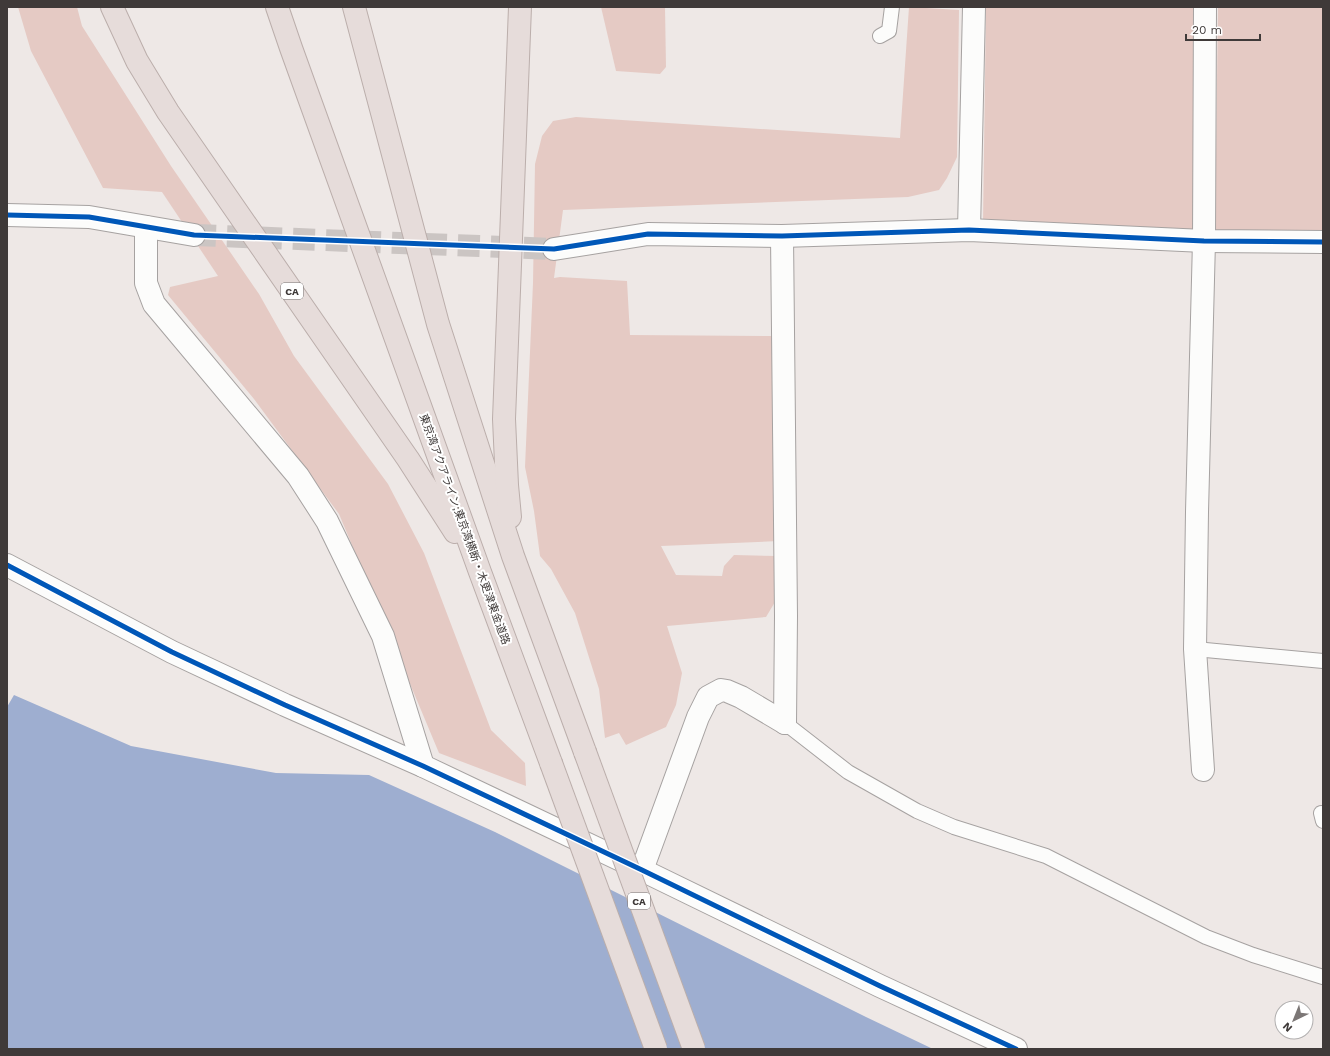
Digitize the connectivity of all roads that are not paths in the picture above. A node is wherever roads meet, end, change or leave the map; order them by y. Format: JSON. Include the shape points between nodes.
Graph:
{"nodes":[{"id":1,"x":112,"y":7,"type":"edge"},
{"id":2,"x":277,"y":7,"type":"edge"},
{"id":3,"x":354,"y":7,"type":"edge"},
{"id":4,"x":520,"y":7,"type":"edge"},
{"id":5,"x":892,"y":7,"type":"edge"},
{"id":6,"x":974,"y":7,"type":"edge"},
{"id":7,"x":1205,"y":7,"type":"edge"},
{"id":8,"x":880,"y":36,"type":"dead end"},
{"id":9,"x":7,"y":215,"type":"edge"},
{"id":10,"x":146,"y":227,"type":"junction"},
{"id":11,"x":969,"y":230,"type":"junction"},
{"id":12,"x":194,"y":235,"type":"tunnel mouth"},
{"id":13,"x":782,"y":236,"type":"junction"},
{"id":14,"x":1204,"y":241,"type":"junction"},
{"id":15,"x":1323,"y":242,"type":"edge"},
{"id":16,"x":554,"y":249,"type":"tunnel mouth"},
{"id":17,"x":513,"y":556,"type":"junction"},
{"id":18,"x":7,"y":565,"type":"edge"},
{"id":19,"x":480,"y":572,"type":"junction"},
{"id":20,"x":1195,"y":649,"type":"junction"},
{"id":21,"x":1323,"y":661,"type":"edge"},
{"id":22,"x":785,"y":723,"type":"junction"},
{"id":23,"x":423,"y":766,"type":"junction"},
{"id":24,"x":1203,"y":770,"type":"dead end"},
{"id":25,"x":642,"y":870,"type":"junction"},
{"id":26,"x":1323,"y":977,"type":"edge"},
{"id":27,"x":656,"y":1049,"type":"edge"},
{"id":28,"x":694,"y":1049,"type":"edge"},
{"id":29,"x":1016,"y":1049,"type":"edge"}],
"edges":[{"from":1,"to":19,"type":"highway","number":"CA","via":[[137,61],[168,112],[408,459]]},
{"from":2,"to":19,"type":"highway","name":"東京湾アクアライン;東京湾横断・木更津東金道路","number":"CA"},
{"from":3,"to":17,"type":"highway","number":"CA","via":[[438,324]]},
{"from":4,"to":17,"type":"highway","number":"CA","via":[[504,419]]},
{"from":5,"to":8,"type":"lane","via":[[889,31]]},
{"from":6,"to":11,"type":"street"},
{"from":7,"to":14,"type":"street"},
{"from":9,"to":10,"type":"street","via":[[89,217]]},
{"from":10,"to":12,"type":"street"},
{"from":10,"to":23,"type":"street","via":[[146,283],[154,304],[298,476],[327,521],[383,636]]},
{"from":11,"to":13,"type":"street"},
{"from":11,"to":14,"type":"street"},
{"from":13,"to":16,"type":"street","via":[[648,234]]},
{"from":13,"to":22,"type":"street"},
{"from":14,"to":15,"type":"street"},
{"from":14,"to":20,"type":"street"},
{"from":17,"to":28,"type":"highway","number":"CA","bridge":true},
{"from":18,"to":23,"type":"street","via":[[172,652]]},
{"from":19,"to":27,"type":"highway","name":"東京湾アクアライン;東京湾横断・木更津東金道路","number":"CA","bridge":true},
{"from":20,"to":21,"type":"lane"},
{"from":20,"to":24,"type":"street"},
{"from":22,"to":25,"type":"street","via":[[727,691],[721,690],[708,697],[698,717]]},
{"from":22,"to":26,"type":"lane","via":[[848,772],[917,811],[954,827],[1046,856],[1206,937]]},
{"from":23,"to":25,"type":"street"},
{"from":25,"to":29,"type":"street"}]}
